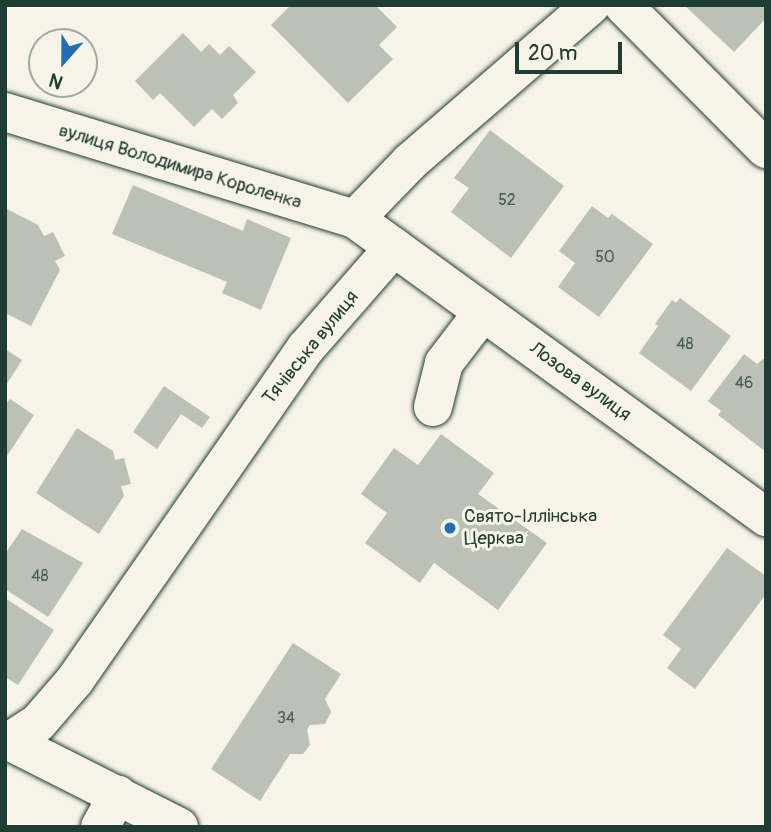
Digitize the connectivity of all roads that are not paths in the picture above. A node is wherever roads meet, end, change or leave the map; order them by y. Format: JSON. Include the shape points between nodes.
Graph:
{"nodes":[{"id":1,"x":591,"y":5,"type":"edge"},
{"id":2,"x":623,"y":5,"type":"edge"},
{"id":3,"x":5,"y":112,"type":"edge"},
{"id":4,"x":766,"y":149,"type":"edge"},
{"id":5,"x":355,"y":219,"type":"junction"},
{"id":6,"x":394,"y":247,"type":"junction"},
{"id":7,"x":483,"y":312,"type":"junction"},
{"id":8,"x":433,"y":407,"type":"dead end"},
{"id":9,"x":766,"y":517,"type":"edge"},
{"id":10,"x":8,"y":740,"type":"edge"},
{"id":11,"x":109,"y":811,"type":"edge"},
{"id":12,"x":179,"y":827,"type":"edge"}],
"edges":[{"from":1,"to":5,"type":"street","via":[[410,162]]},
{"from":2,"to":4,"type":"street"},
{"from":3,"to":5,"type":"street","name":"вулиця Володимира Короленка"},
{"from":5,"to":6,"type":"street"},
{"from":6,"to":7,"type":"street","name":"Лозова вулиця"},
{"from":6,"to":10,"type":"street","name":"Тячівська вулиця","via":[[306,348],[75,680],[38,723]]},
{"from":7,"to":8,"type":"street","via":[[444,363]]},
{"from":7,"to":9,"type":"street","name":"Лозова вулиця"},
{"from":10,"to":11,"type":"street"},
{"from":11,"to":12,"type":"street"}]}
